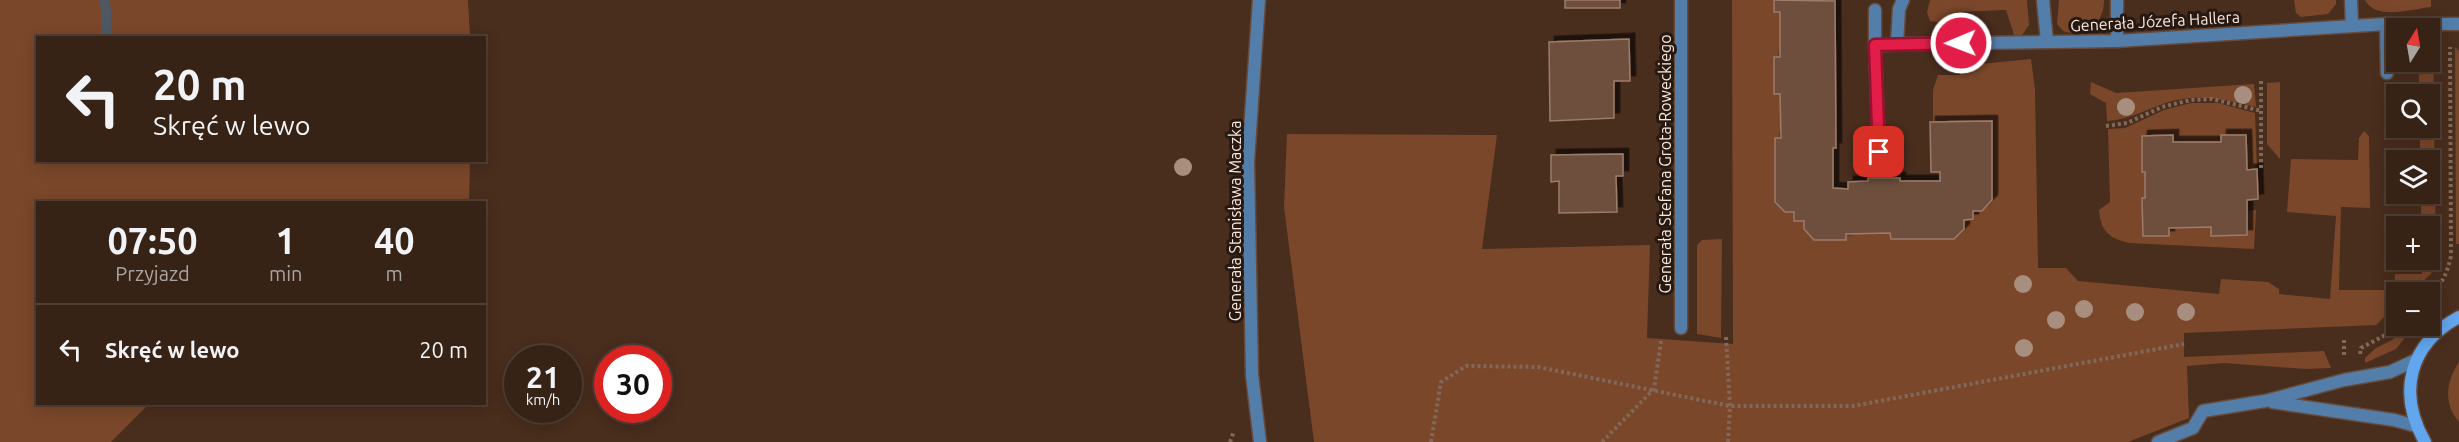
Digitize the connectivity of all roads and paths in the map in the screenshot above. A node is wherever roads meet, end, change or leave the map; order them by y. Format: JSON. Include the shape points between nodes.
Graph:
{"nodes":[{"id":1,"x":1259,"y":0,"type":"edge"},
{"id":2,"x":1681,"y":0,"type":"edge"},
{"id":3,"x":1903,"y":0,"type":"edge"},
{"id":4,"x":2043,"y":0,"type":"edge"},
{"id":5,"x":2117,"y":0,"type":"edge"},
{"id":6,"x":2352,"y":0,"type":"edge"},
{"id":7,"x":1875,"y":10,"type":"dead end"},
{"id":8,"x":2386,"y":24,"type":"edge"},
{"id":9,"x":2454,"y":24,"type":"edge"},
{"id":10,"x":2352,"y":26,"type":"junction"},
{"id":11,"x":2117,"y":41,"type":"junction"},
{"id":12,"x":2047,"y":42,"type":"junction"},
{"id":13,"x":1897,"y":44,"type":"junction"},
{"id":14,"x":1875,"y":45,"type":"junction"},
{"id":15,"x":2262,"y":78,"type":"dead end"},
{"id":16,"x":2262,"y":111,"type":"junction"},
{"id":17,"x":2106,"y":126,"type":"dead end"},
{"id":18,"x":1879,"y":152,"type":"dead end"},
{"id":19,"x":2261,"y":168,"type":"dead end"},
{"id":20,"x":2440,"y":285,"type":"edge"},
{"id":21,"x":2459,"y":316,"type":"edge"},
{"id":22,"x":1682,"y":328,"type":"dead end"},
{"id":23,"x":1662,"y":333,"type":"dead end"},
{"id":24,"x":1726,"y":337,"type":"dead end"},
{"id":25,"x":2184,"y":344,"type":"dead end"},
{"id":26,"x":2416,"y":360,"type":"junction"},
{"id":27,"x":1654,"y":389,"type":"junction"},
{"id":28,"x":2265,"y":401,"type":"junction"},
{"id":29,"x":1730,"y":406,"type":"junction"},
{"id":30,"x":2416,"y":426,"type":"junction"},
{"id":31,"x":1260,"y":442,"type":"edge"},
{"id":32,"x":1431,"y":442,"type":"edge"},
{"id":33,"x":1602,"y":442,"type":"edge"},
{"id":34,"x":1728,"y":442,"type":"edge"},
{"id":35,"x":2158,"y":442,"type":"edge"},
{"id":36,"x":2425,"y":442,"type":"edge"}],
"edges":[{"from":1,"to":31,"type":"street","name":"Generała Stanisława Maczka","via":[[1248,161],[1252,375]]},
{"from":2,"to":22,"type":"street","name":"Generała Stefana Grota-Roweckiego"},
{"from":3,"to":13,"type":"street"},
{"from":4,"to":12,"type":"street"},
{"from":5,"to":11,"type":"street"},
{"from":6,"to":10,"type":"street"},
{"from":7,"to":14,"type":"street"},
{"from":8,"to":10,"type":"street","name":"Generała Józefa Hallera"},
{"from":9,"to":20,"type":"path","via":[[2451,256]]},
{"from":10,"to":11,"type":"street","name":"Generała Józefa Hallera"},
{"from":11,"to":12,"type":"street","name":"Generała Józefa Hallera"},
{"from":12,"to":13,"type":"street","name":"Generała Józefa Hallera"},
{"from":13,"to":14,"type":"street","name":"Generała Józefa Hallera"},
{"from":14,"to":18,"type":"street"},
{"from":15,"to":16,"type":"path"},
{"from":16,"to":17,"type":"path","via":[[2212,99],[2191,100],[2162,107],[2127,123]]},
{"from":16,"to":19,"type":"path"},
{"from":21,"to":26,"type":"street","via":[[2426,342]]},
{"from":23,"to":27,"type":"path"},
{"from":24,"to":29,"type":"path"},
{"from":25,"to":29,"type":"path","via":[[1853,406]]},
{"from":26,"to":28,"type":"street","via":[[2390,372]]},
{"from":26,"to":30,"type":"street","via":[[2410,382],[2410,405]]},
{"from":27,"to":29,"type":"path"},
{"from":27,"to":32,"type":"path","via":[[1539,367],[1466,366],[1441,382]]},
{"from":27,"to":33,"type":"path"},
{"from":28,"to":30,"type":"street"},
{"from":28,"to":35,"type":"street","via":[[2203,411],[2193,428]]},
{"from":29,"to":34,"type":"path"},
{"from":30,"to":36,"type":"street"}]}
